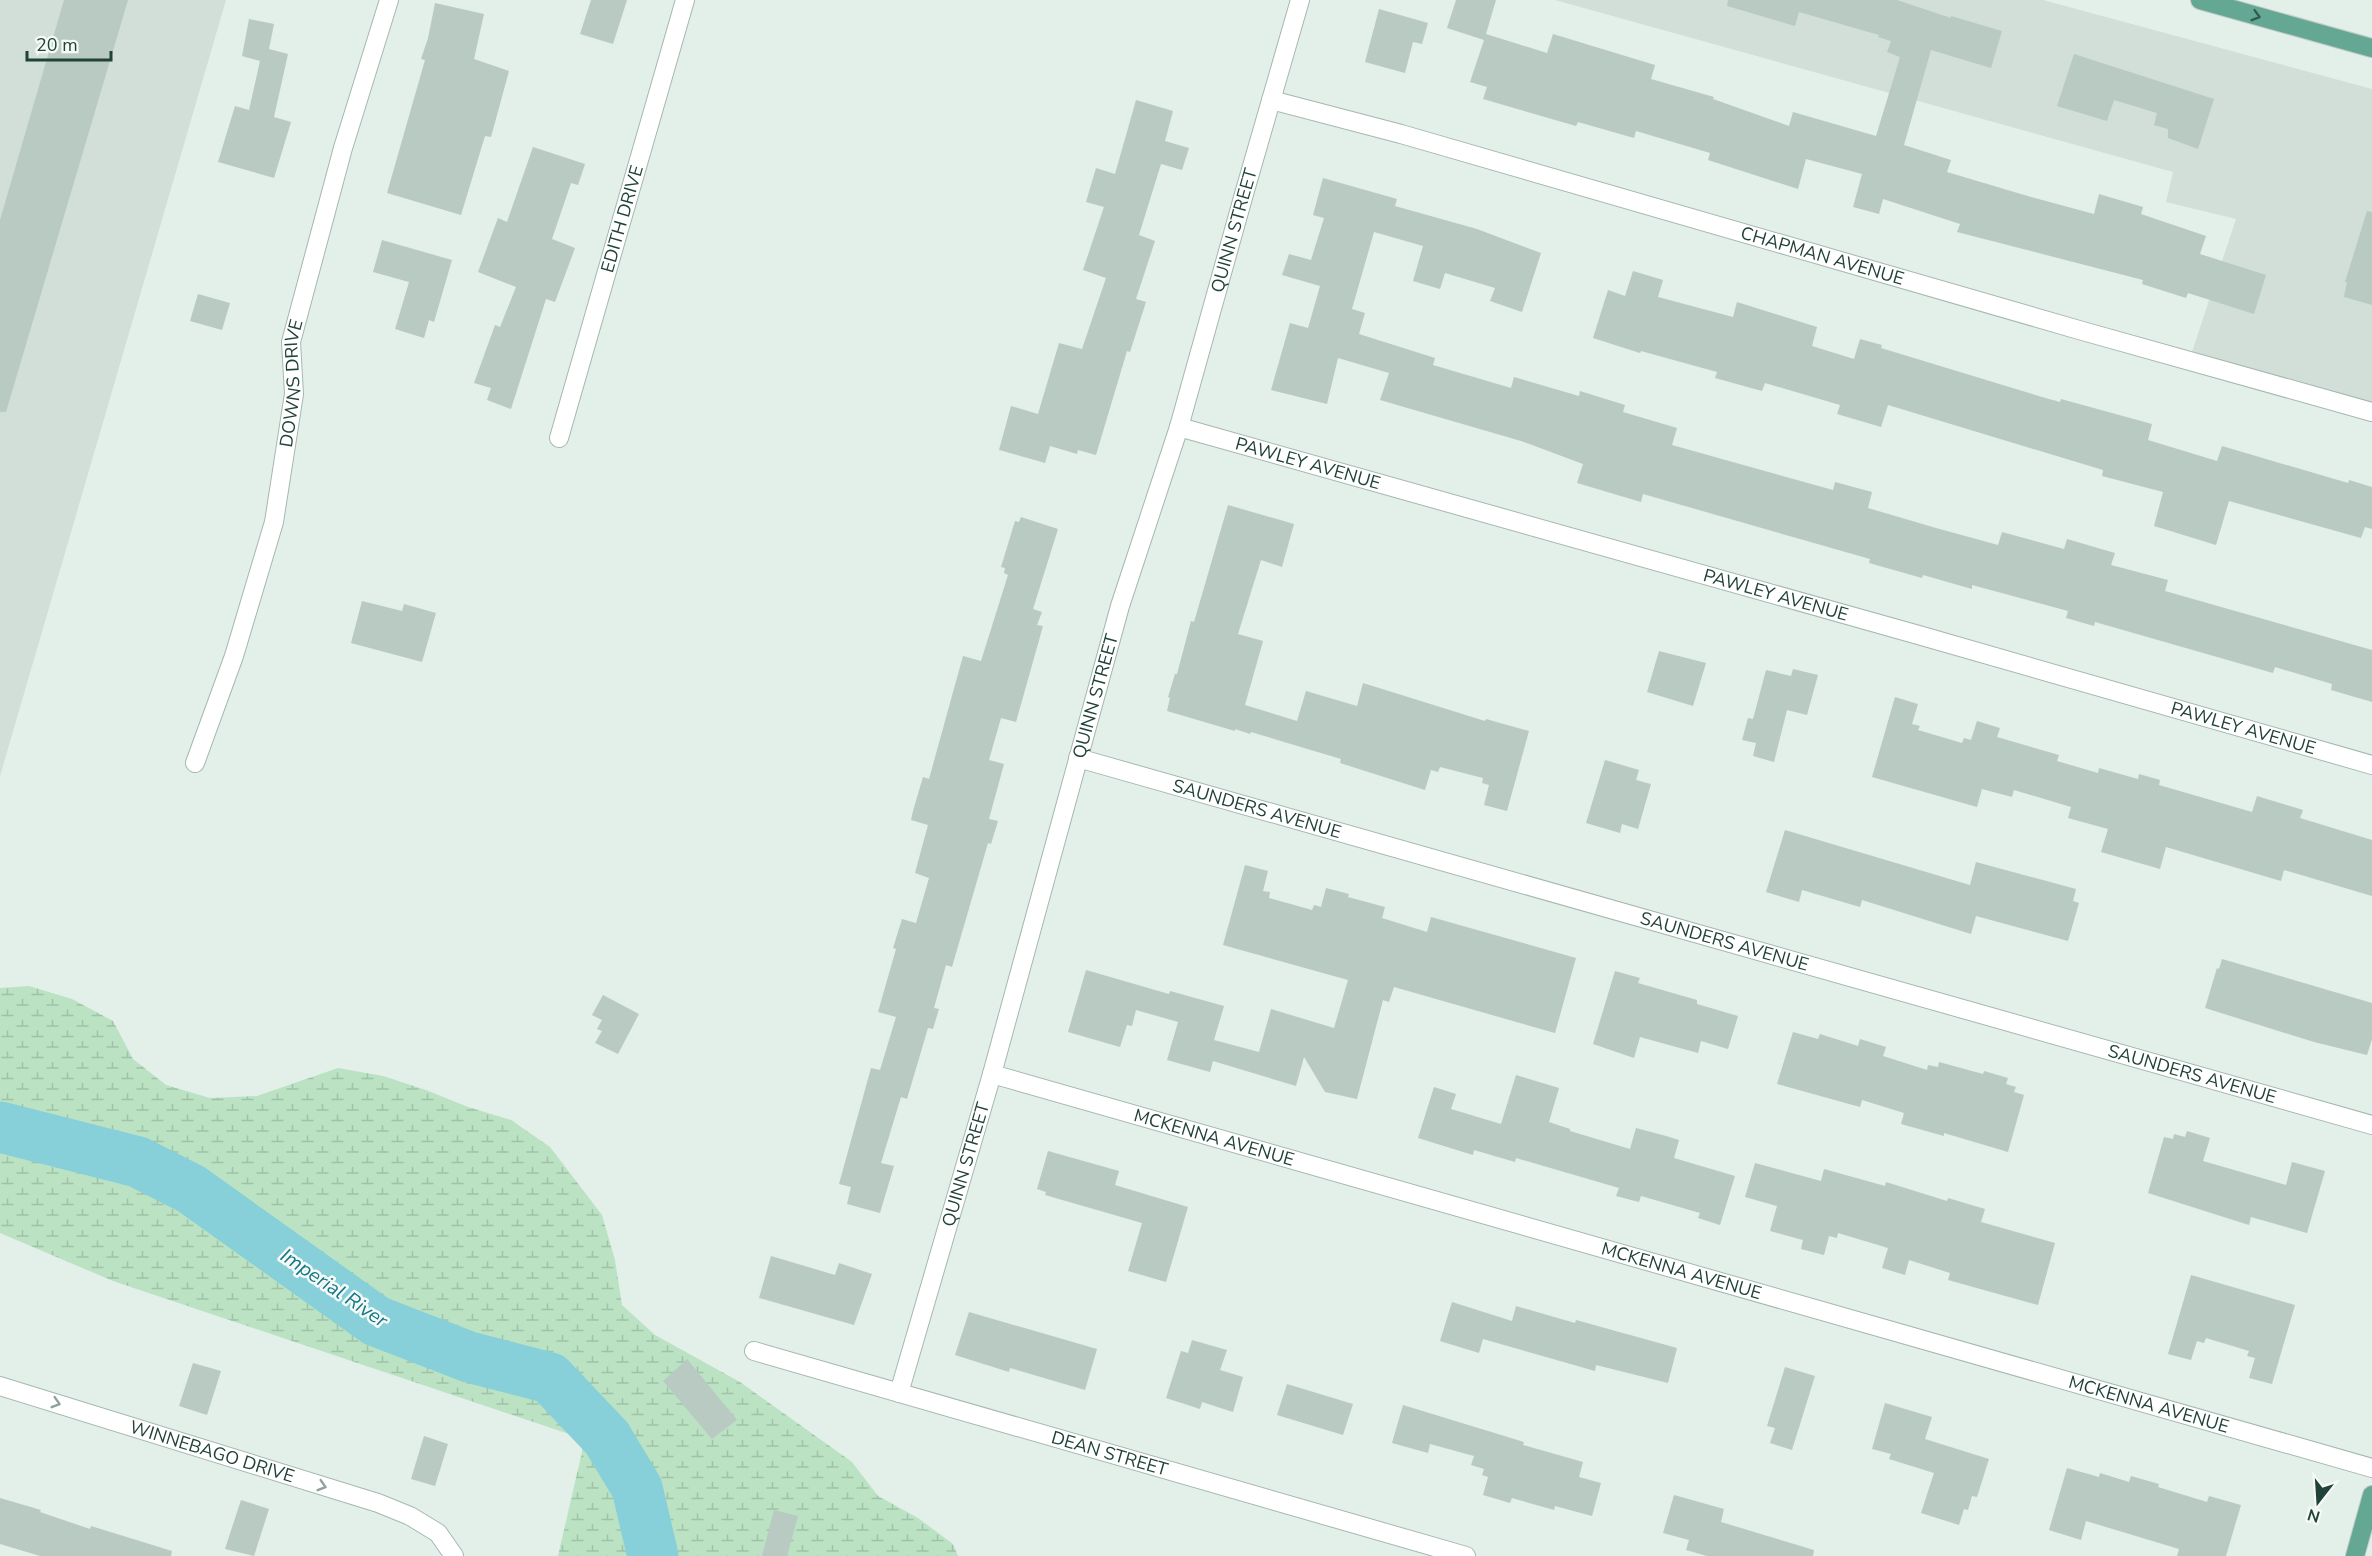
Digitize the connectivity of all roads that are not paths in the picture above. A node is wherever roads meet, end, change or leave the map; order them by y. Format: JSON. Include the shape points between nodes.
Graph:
{"nodes":[{"id":1,"x":388,"y":0,"type":"edge"},
{"id":2,"x":685,"y":0,"type":"edge"},
{"id":3,"x":1300,"y":0,"type":"edge"},
{"id":4,"x":2200,"y":0,"type":"edge"},
{"id":5,"x":2372,"y":48,"type":"edge"},
{"id":6,"x":1271,"y":100,"type":"junction"},
{"id":7,"x":2372,"y":412,"type":"edge"},
{"id":8,"x":1179,"y":427,"type":"junction"},
{"id":9,"x":560,"y":438,"type":"dead end"},
{"id":10,"x":1078,"y":758,"type":"junction"},
{"id":11,"x":195,"y":764,"type":"dead end"},
{"id":12,"x":2372,"y":765,"type":"edge"},
{"id":13,"x":992,"y":1074,"type":"junction"},
{"id":14,"x":2372,"y":1125,"type":"edge"},
{"id":15,"x":754,"y":1351,"type":"dead end"},
{"id":16,"x":0,"y":1386,"type":"edge"},
{"id":17,"x":899,"y":1393,"type":"junction"},
{"id":18,"x":2372,"y":1468,"type":"edge"},
{"id":19,"x":2372,"y":1495,"type":"edge"},
{"id":20,"x":454,"y":1556,"type":"edge"},
{"id":21,"x":1466,"y":1556,"type":"edge"},
{"id":22,"x":2355,"y":1556,"type":"edge"}],
"edges":[{"from":1,"to":11,"type":"street","name":"DOWNS DRIVE","via":[[291,342],[294,394],[274,522],[234,656]]},
{"from":2,"to":9,"type":"street","name":"EDITH DRIVE"},
{"from":3,"to":6,"type":"street","name":"QUINN STREET"},
{"from":4,"to":5,"type":"main road","one_way":true},
{"from":6,"to":7,"type":"street","name":"CHAPMAN AVENUE","via":[[1392,131]]},
{"from":6,"to":8,"type":"street","name":"QUINN STREET"},
{"from":8,"to":10,"type":"street","name":"QUINN STREET","via":[[1120,606]]},
{"from":8,"to":12,"type":"street","name":"PAWLEY AVENUE"},
{"from":10,"to":13,"type":"street","name":"QUINN STREET"},
{"from":10,"to":14,"type":"street","name":"SAUNDERS AVENUE"},
{"from":13,"to":17,"type":"street","name":"QUINN STREET"},
{"from":13,"to":18,"type":"street","name":"MCKENNA AVENUE"},
{"from":15,"to":17,"type":"street","name":"DEAN STREET"},
{"from":16,"to":20,"type":"street","name":"WINNEBAGO DRIVE","one_way":true,"via":[[378,1503],[438,1533]]},
{"from":17,"to":21,"type":"street","name":"DEAN STREET"},
{"from":19,"to":22,"type":"main road"}]}
